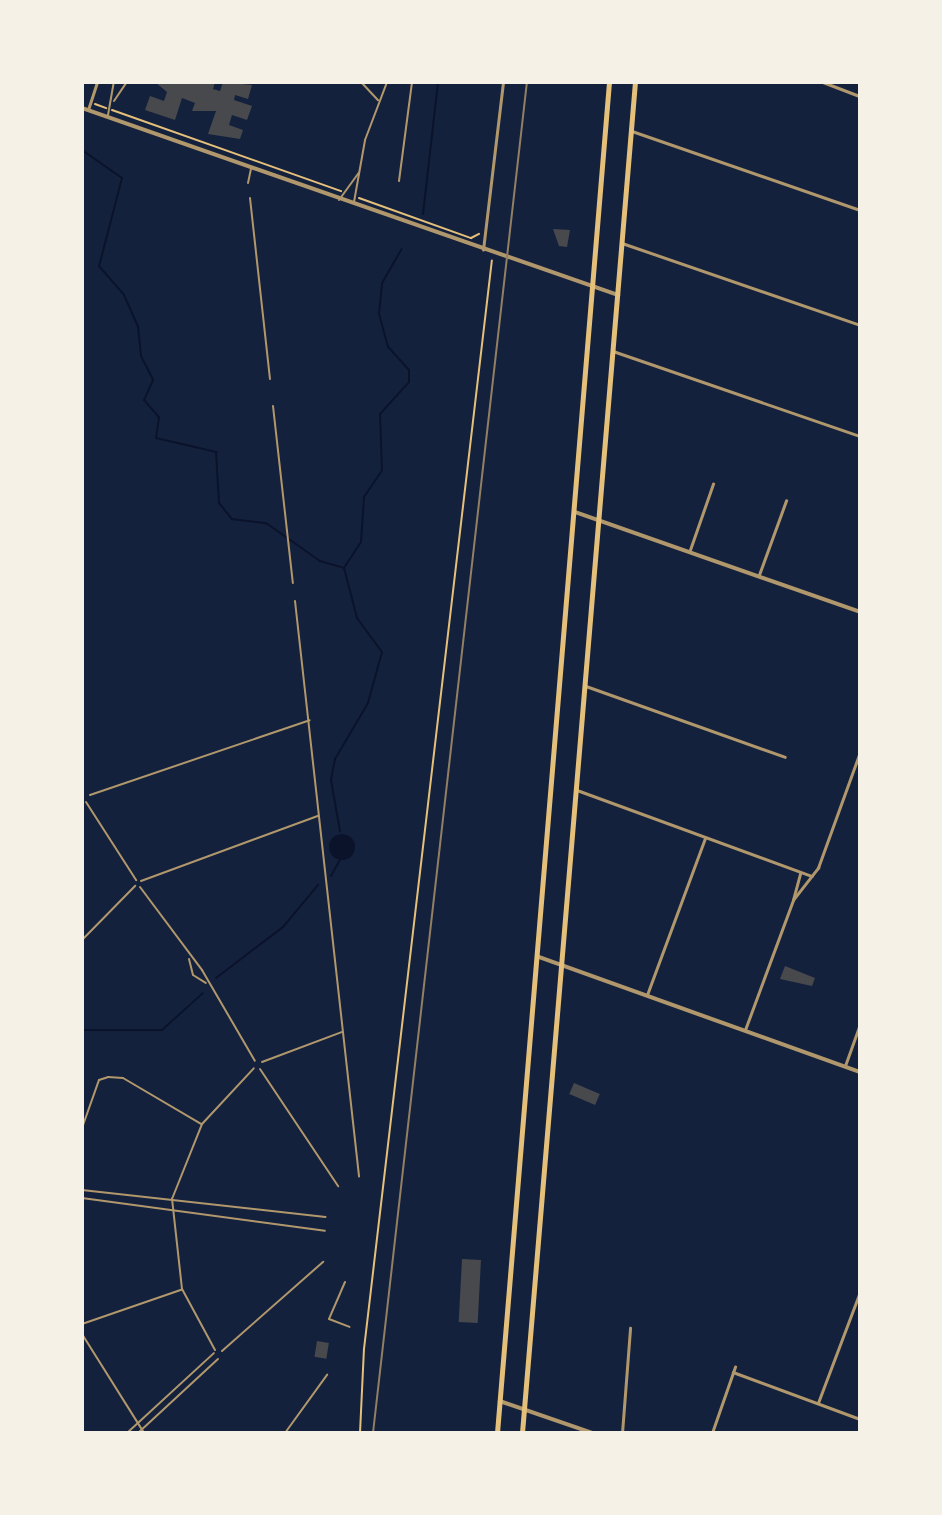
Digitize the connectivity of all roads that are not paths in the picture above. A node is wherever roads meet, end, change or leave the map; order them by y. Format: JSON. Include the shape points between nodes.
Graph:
{"nodes":[{"id":1,"x":97,"y":82,"type":"edge"},
{"id":2,"x":114,"y":82,"type":"edge"},
{"id":3,"x":127,"y":82,"type":"edge"},
{"id":4,"x":361,"y":82,"type":"edge"},
{"id":5,"x":387,"y":82,"type":"edge"},
{"id":6,"x":412,"y":82,"type":"edge"},
{"id":7,"x":503,"y":82,"type":"edge"},
{"id":8,"x":609,"y":82,"type":"edge"},
{"id":9,"x":635,"y":82,"type":"edge"},
{"id":10,"x":823,"y":82,"type":"edge"},
{"id":11,"x":860,"y":96,"type":"edge"},
{"id":12,"x":379,"y":100,"type":"junction"},
{"id":13,"x":113,"y":102,"type":"junction"},
{"id":14,"x":82,"y":108,"type":"edge"},
{"id":15,"x":88,"y":110,"type":"junction"},
{"id":16,"x":108,"y":117,"type":"junction"},
{"id":17,"x":631,"y":131,"type":"junction"},
{"id":18,"x":251,"y":168,"type":"junction"},
{"id":19,"x":360,"y":170,"type":"junction"},
{"id":20,"x":399,"y":181,"type":"dead end"},
{"id":21,"x":248,"y":183,"type":"dead end"},
{"id":22,"x":250,"y":198,"type":"dead end"},
{"id":23,"x":339,"y":200,"type":"junction"},
{"id":24,"x":354,"y":205,"type":"junction"},
{"id":25,"x":860,"y":210,"type":"edge"},
{"id":26,"x":622,"y":243,"type":"junction"},
{"id":27,"x":484,"y":250,"type":"junction"},
{"id":28,"x":591,"y":289,"type":"junction"},
{"id":29,"x":618,"y":295,"type":"junction"},
{"id":30,"x":860,"y":325,"type":"edge"},
{"id":31,"x":613,"y":351,"type":"junction"},
{"id":32,"x":270,"y":379,"type":"dead end"},
{"id":33,"x":273,"y":406,"type":"dead end"},
{"id":34,"x":860,"y":436,"type":"edge"},
{"id":35,"x":713,"y":484,"type":"dead end"},
{"id":36,"x":786,"y":501,"type":"dead end"},
{"id":37,"x":575,"y":512,"type":"junction"},
{"id":38,"x":600,"y":517,"type":"junction"},
{"id":39,"x":690,"y":550,"type":"junction"},
{"id":40,"x":759,"y":575,"type":"junction"},
{"id":41,"x":293,"y":583,"type":"dead end"},
{"id":42,"x":295,"y":601,"type":"dead end"},
{"id":43,"x":860,"y":612,"type":"edge"},
{"id":44,"x":586,"y":686,"type":"junction"},
{"id":45,"x":310,"y":720,"type":"junction"},
{"id":46,"x":860,"y":752,"type":"edge"},
{"id":47,"x":785,"y":757,"type":"dead end"},
{"id":48,"x":577,"y":790,"type":"junction"},
{"id":49,"x":90,"y":794,"type":"dead end"},
{"id":50,"x":86,"y":802,"type":"dead end"},
{"id":51,"x":319,"y":816,"type":"junction"},
{"id":52,"x":705,"y":838,"type":"junction"},
{"id":53,"x":801,"y":872,"type":"junction"},
{"id":54,"x":812,"y":876,"type":"junction"},
{"id":55,"x":136,"y":880,"type":"dead end"},
{"id":56,"x":141,"y":881,"type":"dead end"},
{"id":57,"x":135,"y":886,"type":"dead end"},
{"id":58,"x":140,"y":887,"type":"dead end"},
{"id":59,"x":793,"y":900,"type":"junction"},
{"id":60,"x":82,"y":940,"type":"edge"},
{"id":61,"x":539,"y":957,"type":"junction"},
{"id":62,"x":189,"y":958,"type":"junction"},
{"id":63,"x":564,"y":964,"type":"junction"},
{"id":64,"x":206,"y":983,"type":"junction"},
{"id":65,"x":647,"y":995,"type":"junction"},
{"id":66,"x":860,"y":1024,"type":"edge"},
{"id":67,"x":746,"y":1030,"type":"junction"},
{"id":68,"x":342,"y":1032,"type":"junction"},
{"id":69,"x":255,"y":1060,"type":"dead end"},
{"id":70,"x":262,"y":1062,"type":"dead end"},
{"id":71,"x":845,"y":1066,"type":"junction"},
{"id":72,"x":254,"y":1068,"type":"dead end"},
{"id":73,"x":260,"y":1069,"type":"dead end"},
{"id":74,"x":860,"y":1072,"type":"edge"},
{"id":75,"x":202,"y":1124,"type":"junction"},
{"id":76,"x":82,"y":1128,"type":"edge"},
{"id":77,"x":359,"y":1176,"type":"dead end"},
{"id":78,"x":338,"y":1186,"type":"dead end"},
{"id":79,"x":82,"y":1190,"type":"edge"},
{"id":80,"x":82,"y":1198,"type":"edge"},
{"id":81,"x":172,"y":1199,"type":"junction"},
{"id":82,"x":172,"y":1208,"type":"junction"},
{"id":83,"x":326,"y":1217,"type":"dead end"},
{"id":84,"x":325,"y":1231,"type":"dead end"},
{"id":85,"x":323,"y":1262,"type":"dead end"},
{"id":86,"x":345,"y":1282,"type":"dead end"},
{"id":87,"x":181,"y":1289,"type":"junction"},
{"id":88,"x":860,"y":1292,"type":"edge"},
{"id":89,"x":855,"y":1307,"type":"junction"},
{"id":90,"x":860,"y":1308,"type":"edge"},
{"id":91,"x":82,"y":1324,"type":"edge"},
{"id":92,"x":351,"y":1328,"type":"dead end"},
{"id":93,"x":630,"y":1328,"type":"dead end"},
{"id":94,"x":82,"y":1334,"type":"edge"},
{"id":95,"x":222,"y":1351,"type":"dead end"},
{"id":96,"x":218,"y":1359,"type":"dead end"},
{"id":97,"x":735,"y":1367,"type":"dead end"},
{"id":98,"x":733,"y":1372,"type":"junction"},
{"id":99,"x":327,"y":1375,"type":"dead end"},
{"id":100,"x":500,"y":1401,"type":"junction"},
{"id":101,"x":818,"y":1403,"type":"junction"},
{"id":102,"x":524,"y":1409,"type":"junction"},
{"id":103,"x":860,"y":1419,"type":"edge"},
{"id":104,"x":136,"y":1425,"type":"junction"},
{"id":105,"x":141,"y":1432,"type":"edge"},
{"id":106,"x":127,"y":1433,"type":"edge"},
{"id":107,"x":285,"y":1433,"type":"edge"},
{"id":108,"x":497,"y":1433,"type":"edge"},
{"id":109,"x":522,"y":1433,"type":"edge"},
{"id":110,"x":593,"y":1433,"type":"edge"},
{"id":111,"x":622,"y":1433,"type":"edge"},
{"id":112,"x":712,"y":1433,"type":"edge"}],
"edges":[{"from":1,"to":15,"type":"street"},
{"from":2,"to":13,"type":"lane"},
{"from":3,"to":13,"type":"lane"},
{"from":4,"to":12,"type":"lane"},
{"from":5,"to":12,"type":"lane"},
{"from":6,"to":20,"type":"lane"},
{"from":7,"to":27,"type":"street"},
{"from":8,"to":28,"type":"highway"},
{"from":9,"to":17,"type":"highway"},
{"from":10,"to":11,"type":"street"},
{"from":12,"to":19,"type":"lane"},
{"from":13,"to":16,"type":"lane"},
{"from":14,"to":15,"type":"street"},
{"from":15,"to":16,"type":"street"},
{"from":16,"to":18,"type":"street"},
{"from":17,"to":25,"type":"street"},
{"from":17,"to":26,"type":"highway"},
{"from":18,"to":21,"type":"lane"},
{"from":18,"to":23,"type":"street"},
{"from":19,"to":23,"type":"lane"},
{"from":19,"to":24,"type":"lane"},
{"from":22,"to":32,"type":"lane"},
{"from":23,"to":24,"type":"street"},
{"from":24,"to":27,"type":"street"},
{"from":26,"to":29,"type":"highway"},
{"from":26,"to":30,"type":"street"},
{"from":27,"to":28,"type":"street"},
{"from":28,"to":29,"type":"street"},
{"from":28,"to":37,"type":"highway"},
{"from":29,"to":31,"type":"highway"},
{"from":31,"to":34,"type":"street"},
{"from":31,"to":38,"type":"highway"},
{"from":33,"to":41,"type":"lane"},
{"from":35,"to":39,"type":"street"},
{"from":36,"to":40,"type":"street"},
{"from":37,"to":38,"type":"street"},
{"from":37,"to":61,"type":"highway"},
{"from":38,"to":39,"type":"street"},
{"from":38,"to":44,"type":"highway"},
{"from":39,"to":40,"type":"street"},
{"from":40,"to":43,"type":"street"},
{"from":42,"to":45,"type":"lane"},
{"from":44,"to":47,"type":"street"},
{"from":44,"to":48,"type":"highway"},
{"from":45,"to":49,"type":"lane"},
{"from":45,"to":51,"type":"lane"},
{"from":46,"to":54,"type":"street"},
{"from":48,"to":52,"type":"street"},
{"from":48,"to":63,"type":"highway"},
{"from":50,"to":55,"type":"lane"},
{"from":51,"to":56,"type":"lane"},
{"from":51,"to":68,"type":"lane"},
{"from":52,"to":53,"type":"street"},
{"from":52,"to":65,"type":"street"},
{"from":53,"to":54,"type":"street"},
{"from":53,"to":59,"type":"street"},
{"from":54,"to":59,"type":"street"},
{"from":57,"to":60,"type":"lane"},
{"from":58,"to":62,"type":"lane"},
{"from":59,"to":67,"type":"street"},
{"from":61,"to":63,"type":"street"},
{"from":61,"to":100,"type":"highway"},
{"from":62,"to":64,"type":"lane"},
{"from":62,"to":64,"type":"lane","via":[[191,971]]},
{"from":63,"to":65,"type":"street"},
{"from":63,"to":102,"type":"highway"},
{"from":64,"to":69,"type":"lane"},
{"from":65,"to":67,"type":"street"},
{"from":66,"to":71,"type":"street"},
{"from":67,"to":71,"type":"street"},
{"from":68,"to":70,"type":"lane"},
{"from":68,"to":77,"type":"lane"},
{"from":71,"to":74,"type":"street"},
{"from":72,"to":75,"type":"lane"},
{"from":73,"to":78,"type":"lane"},
{"from":75,"to":76,"type":"lane","via":[[114,1077],[99,1080]]},
{"from":75,"to":81,"type":"lane"},
{"from":79,"to":81,"type":"lane"},
{"from":80,"to":82,"type":"lane"},
{"from":81,"to":82,"type":"lane"},
{"from":81,"to":83,"type":"lane"},
{"from":82,"to":84,"type":"lane"},
{"from":82,"to":87,"type":"lane"},
{"from":85,"to":95,"type":"lane"},
{"from":86,"to":92,"type":"lane","via":[[330,1318]]},
{"from":87,"to":91,"type":"lane"},
{"from":87,"to":104,"type":"lane","via":[[214,1351]]},
{"from":88,"to":89,"type":"street"},
{"from":89,"to":90,"type":"street"},
{"from":89,"to":101,"type":"street"},
{"from":93,"to":111,"type":"street"},
{"from":94,"to":104,"type":"lane"},
{"from":96,"to":105,"type":"lane"},
{"from":97,"to":98,"type":"street"},
{"from":98,"to":101,"type":"street"},
{"from":98,"to":112,"type":"street"},
{"from":99,"to":107,"type":"lane"},
{"from":100,"to":102,"type":"street"},
{"from":100,"to":108,"type":"highway"},
{"from":101,"to":103,"type":"street"},
{"from":102,"to":109,"type":"highway"},
{"from":102,"to":110,"type":"street"},
{"from":104,"to":105,"type":"lane"},
{"from":104,"to":106,"type":"lane"}]}
